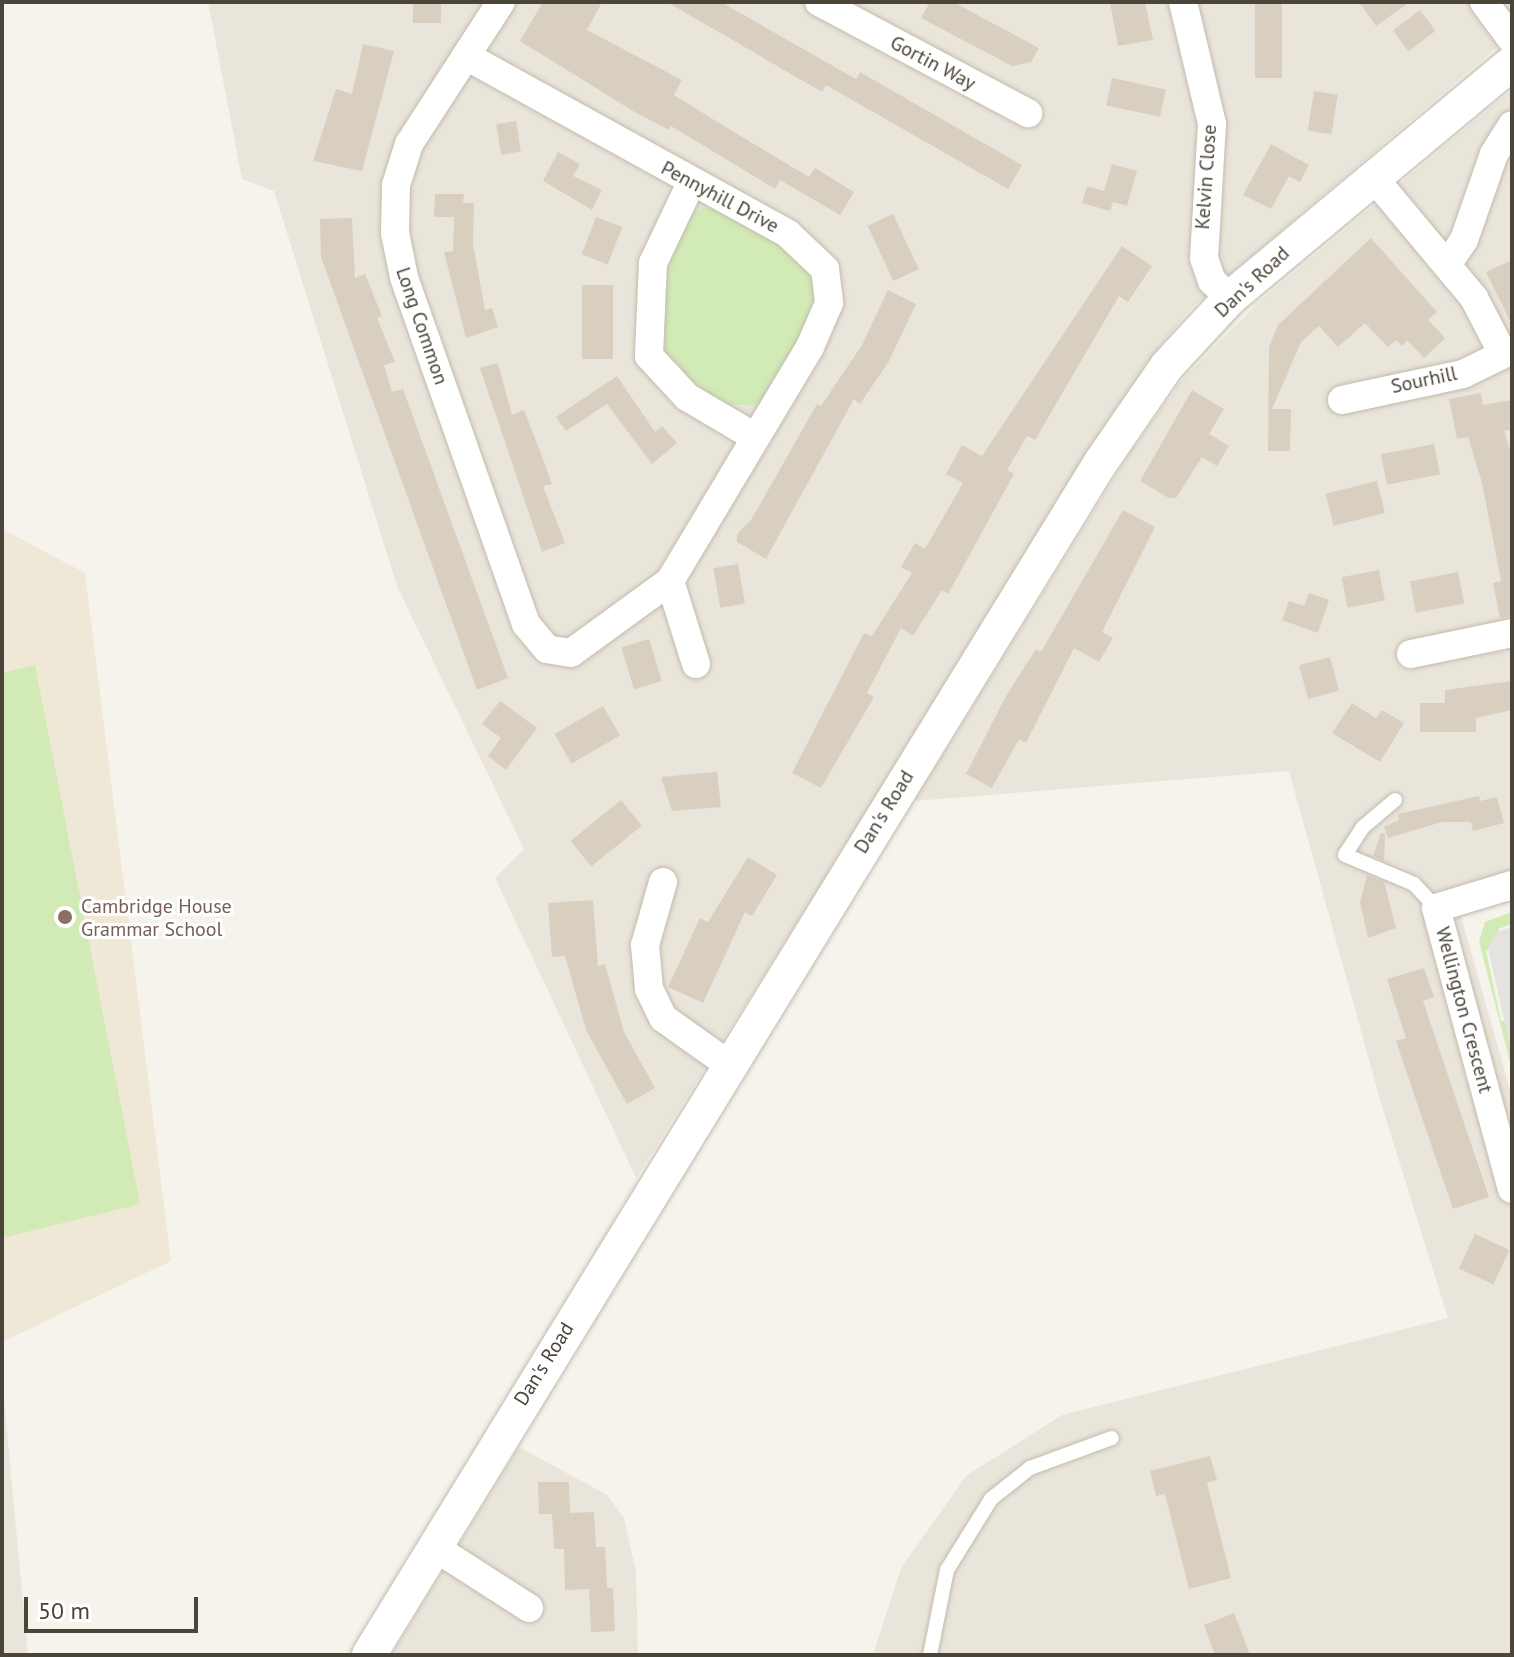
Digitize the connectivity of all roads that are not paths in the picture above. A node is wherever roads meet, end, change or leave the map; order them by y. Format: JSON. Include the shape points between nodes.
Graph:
{"nodes":[{"id":1,"x":501,"y":2,"type":"edge"},
{"id":2,"x":1183,"y":2,"type":"edge"},
{"id":3,"x":1484,"y":2,"type":"edge"},
{"id":4,"x":834,"y":5,"type":"edge"},
{"id":5,"x":1512,"y":40,"type":"edge"},
{"id":6,"x":466,"y":56,"type":"junction"},
{"id":7,"x":1512,"y":63,"type":"edge"},
{"id":8,"x":1028,"y":113,"type":"dead end"},
{"id":9,"x":1512,"y":125,"type":"edge"},
{"id":10,"x":1373,"y":177,"type":"junction"},
{"id":11,"x":691,"y":183,"type":"junction"},
{"id":12,"x":1447,"y":265,"type":"junction"},
{"id":13,"x":1230,"y":298,"type":"junction"},
{"id":14,"x":1508,"y":352,"type":"edge"},
{"id":15,"x":1342,"y":400,"type":"dead end"},
{"id":16,"x":755,"y":437,"type":"junction"},
{"id":17,"x":670,"y":581,"type":"junction"},
{"id":18,"x":1512,"y":633,"type":"edge"},
{"id":19,"x":556,"y":654,"type":"joint"},
{"id":20,"x":1411,"y":654,"type":"dead end"},
{"id":21,"x":696,"y":664,"type":"dead end"},
{"id":22,"x":1395,"y":800,"type":"dead end"},
{"id":23,"x":663,"y":882,"type":"dead end"},
{"id":24,"x":1512,"y":885,"type":"edge"},
{"id":25,"x":1436,"y":908,"type":"junction"},
{"id":26,"x":728,"y":1064,"type":"junction"},
{"id":27,"x":1512,"y":1189,"type":"edge"},
{"id":28,"x":1112,"y":1438,"type":"dead end"},
{"id":29,"x":434,"y":1547,"type":"junction"},
{"id":30,"x":529,"y":1608,"type":"dead end"},
{"id":31,"x":369,"y":1655,"type":"edge"},
{"id":32,"x":930,"y":1655,"type":"edge"}],
"edges":[{"from":1,"to":6,"type":"street","name":"Long Common"},
{"from":2,"to":13,"type":"street","name":"Kelvin Close","via":[[1212,124],[1202,244],[1212,281]]},
{"from":3,"to":5,"type":"street"},
{"from":4,"to":8,"type":"street","name":"Gortin Way"},
{"from":6,"to":11,"type":"street","name":"Pennyhill Drive"},
{"from":6,"to":19,"type":"street","name":"Long Common","via":[[404,156],[394,201],[395,233],[404,277],[526,624]]},
{"from":7,"to":10,"type":"street","name":"Dan's Road"},
{"from":9,"to":12,"type":"street","via":[[1494,154],[1471,225]]},
{"from":10,"to":12,"type":"street","name":"Sourhill"},
{"from":10,"to":13,"type":"street","name":"Dan's Road"},
{"from":11,"to":16,"type":"street","via":[[653,263],[649,356],[687,397]]},
{"from":11,"to":16,"type":"street","name":"Pennyhill Drive","via":[[788,234],[825,269],[829,303],[810,347]]},
{"from":12,"to":14,"type":"street","name":"Sourhill"},
{"from":13,"to":26,"type":"street","name":"Dan's Road","via":[[1167,366],[1101,462]]},
{"from":14,"to":15,"type":"street","name":"Sourhill","via":[[1463,374]]},
{"from":16,"to":17,"type":"street","name":"Pennyhill Drive"},
{"from":17,"to":19,"type":"street","name":"Pennyhill Drive","via":[[579,650]]},
{"from":17,"to":21,"type":"street"},
{"from":18,"to":20,"type":"street"},
{"from":22,"to":25,"type":"lane","via":[[1363,827],[1345,855],[1414,884]]},
{"from":23,"to":26,"type":"street","via":[[645,945],[649,989],[663,1018]]},
{"from":24,"to":25,"type":"street","name":"Wellington Crescent"},
{"from":25,"to":27,"type":"street","name":"Wellington Crescent"},
{"from":26,"to":29,"type":"street","name":"Dan's Road"},
{"from":28,"to":32,"type":"lane","via":[[1030,1468],[991,1499],[947,1570]]},
{"from":29,"to":30,"type":"street"},
{"from":29,"to":31,"type":"street","name":"Dan's Road"}]}
